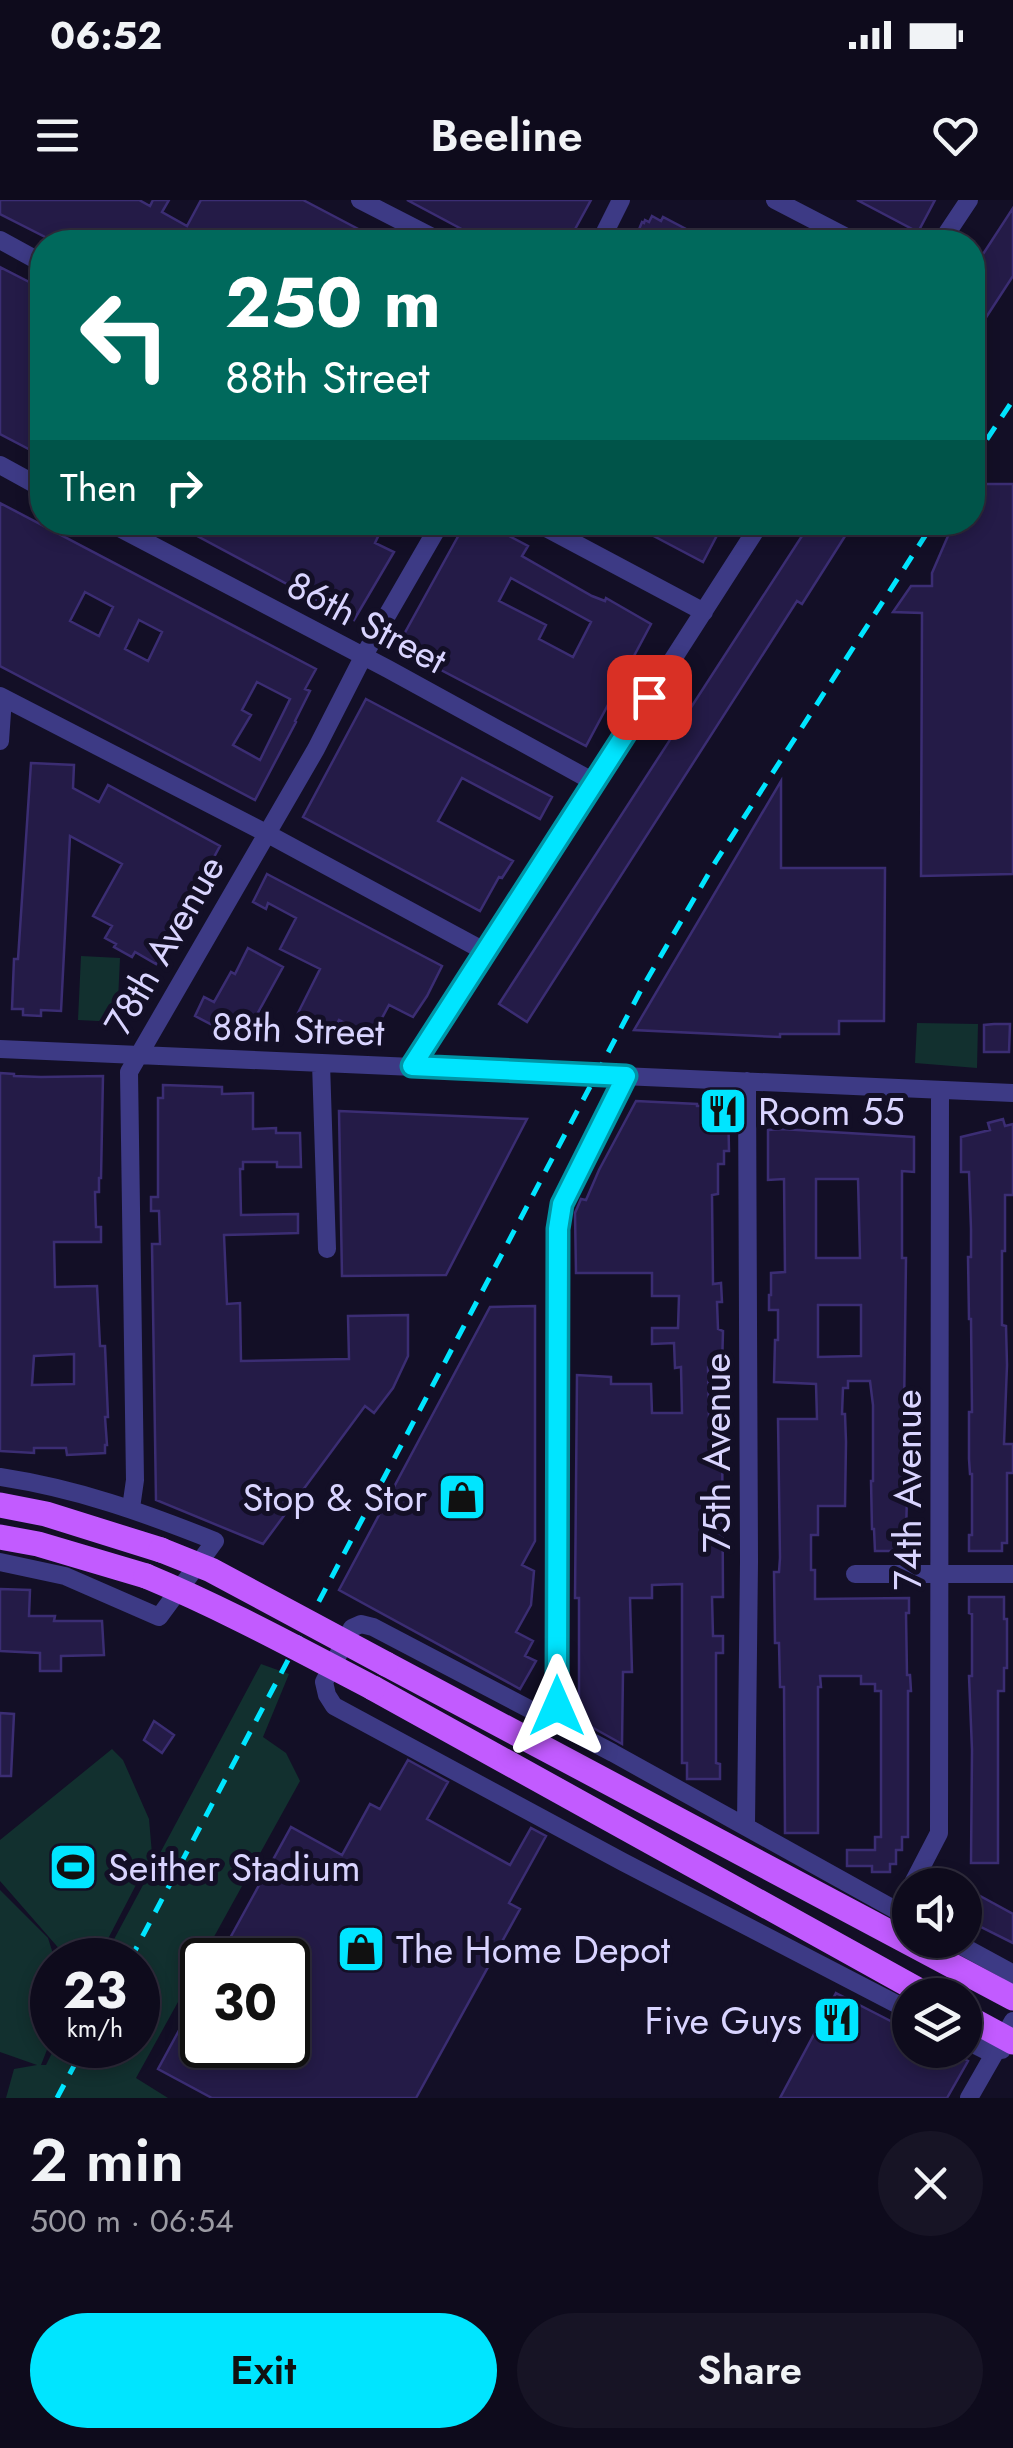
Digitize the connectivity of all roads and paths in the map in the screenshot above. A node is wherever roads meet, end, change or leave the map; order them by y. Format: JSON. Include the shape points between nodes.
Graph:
{"nodes":[{"id":1,"x":360,"y":200,"type":"edge"},
{"id":2,"x":621,"y":200,"type":"edge"},
{"id":3,"x":774,"y":200,"type":"edge"},
{"id":4,"x":969,"y":200,"type":"edge"},
{"id":5,"x":419,"y":230,"type":"edge"},
{"id":6,"x":606,"y":230,"type":"edge"},
{"id":7,"x":833,"y":230,"type":"edge"},
{"id":8,"x":950,"y":230,"type":"edge"},
{"id":9,"x":0,"y":240,"type":"edge"},
{"id":10,"x":30,"y":256,"type":"edge"},
{"id":11,"x":0,"y":465,"type":"edge"},
{"id":12,"x":30,"y":481,"type":"edge"},
{"id":13,"x":133,"y":535,"type":"edge"},
{"id":14,"x":433,"y":535,"type":"edge"},
{"id":15,"x":559,"y":535,"type":"edge"},
{"id":16,"x":752,"y":535,"type":"edge"},
{"id":17,"x":704,"y":612,"type":"junction"},
{"id":18,"x":363,"y":657,"type":"junction"},
{"id":19,"x":2,"y":697,"type":"edge"},
{"id":20,"x":0,"y":741,"type":"edge"},
{"id":21,"x":594,"y":782,"type":"junction"},
{"id":22,"x":266,"y":833,"type":"junction"},
{"id":23,"x":484,"y":951,"type":"junction"},
{"id":24,"x":0,"y":1049,"type":"edge"},
{"id":25,"x":139,"y":1055,"type":"junction"},
{"id":26,"x":321,"y":1063,"type":"junction"},
{"id":27,"x":412,"y":1066,"type":"junction"},
{"id":28,"x":626,"y":1076,"type":"junction"},
{"id":29,"x":748,"y":1081,"type":"junction"},
{"id":30,"x":940,"y":1090,"type":"junction"},
{"id":31,"x":1013,"y":1093,"type":"edge"},
{"id":32,"x":326,"y":1249,"type":"dead end"},
{"id":33,"x":0,"y":1477,"type":"edge"},
{"id":34,"x":0,"y":1506,"type":"edge"},
{"id":35,"x":131,"y":1508,"type":"junction"},
{"id":36,"x":0,"y":1536,"type":"edge"},
{"id":37,"x":0,"y":1562,"type":"edge"},
{"id":38,"x":854,"y":1574,"type":"dead end"},
{"id":39,"x":939,"y":1574,"type":"junction"},
{"id":40,"x":1013,"y":1574,"type":"edge"},
{"id":41,"x":556,"y":1724,"type":"junction"},
{"id":42,"x":746,"y":1825,"type":"junction"},
{"id":43,"x":921,"y":1868,"type":"edge"},
{"id":44,"x":892,"y":1908,"type":"edge"},
{"id":45,"x":982,"y":1957,"type":"edge"},
{"id":46,"x":1013,"y":1977,"type":"edge"},
{"id":47,"x":896,"y":1978,"type":"edge"},
{"id":48,"x":1013,"y":1998,"type":"edge"},
{"id":49,"x":892,"y":2002,"type":"edge"},
{"id":50,"x":982,"y":2025,"type":"edge"},
{"id":51,"x":1008,"y":2040,"type":"edge"},
{"id":52,"x":982,"y":2048,"type":"edge"},
{"id":53,"x":969,"y":2098,"type":"edge"}],
"edges":[{"from":1,"to":5,"type":"street"},
{"from":2,"to":6,"type":"street"},
{"from":3,"to":7,"type":"street"},
{"from":4,"to":8,"type":"street"},
{"from":9,"to":10,"type":"street"},
{"from":11,"to":12,"type":"street"},
{"from":13,"to":18,"type":"street","name":"86th Street"},
{"from":14,"to":18,"type":"street","name":"78th Avenue"},
{"from":15,"to":17,"type":"street"},
{"from":16,"to":17,"type":"street"},
{"from":17,"to":21,"type":"street"},
{"from":18,"to":21,"type":"street","name":"86th Street"},
{"from":18,"to":22,"type":"street","name":"78th Avenue"},
{"from":19,"to":20,"type":"street"},
{"from":19,"to":22,"type":"street"},
{"from":21,"to":23,"type":"street"},
{"from":22,"to":23,"type":"street"},
{"from":22,"to":25,"type":"street","name":"78th Avenue"},
{"from":23,"to":27,"type":"street"},
{"from":24,"to":25,"type":"street","name":"88th Street"},
{"from":25,"to":26,"type":"street","name":"88th Street"},
{"from":25,"to":35,"type":"street","name":"78th Avenue","via":[[128,1077]]},
{"from":26,"to":27,"type":"street","name":"88th Street"},
{"from":26,"to":32,"type":"street"},
{"from":27,"to":28,"type":"street","name":"88th Street"},
{"from":28,"to":29,"type":"street","name":"88th Street"},
{"from":28,"to":41,"type":"street","via":[[562,1204],[558,1229]]},
{"from":29,"to":30,"type":"street","name":"88th Street"},
{"from":29,"to":42,"type":"street","name":"75th Avenue"},
{"from":30,"to":31,"type":"street","name":"88th Street"},
{"from":30,"to":39,"type":"street","name":"74th Avenue"},
{"from":33,"to":35,"type":"street"},
{"from":34,"to":48,"type":"main road","bridge":true,"via":[[46,1514],[211,1570]]},
{"from":35,"to":37,"type":"street","via":[[214,1540],[159,1617],[65,1576]]},
{"from":36,"to":47,"type":"main road","bridge":true,"via":[[146,1576],[254,1624]]},
{"from":38,"to":39,"type":"street"},
{"from":39,"to":40,"type":"street"},
{"from":39,"to":43,"type":"street","name":"74th Avenue","via":[[939,1833]]},
{"from":41,"to":42,"type":"street"},
{"from":41,"to":49,"type":"street","via":[[361,1624],[352,1628],[324,1682],[334,1706]]},
{"from":42,"to":44,"type":"street"},
{"from":45,"to":46,"type":"street"},
{"from":50,"to":51,"type":"main road"},
{"from":51,"to":52,"type":"street"},
{"from":51,"to":53,"type":"street"}]}
